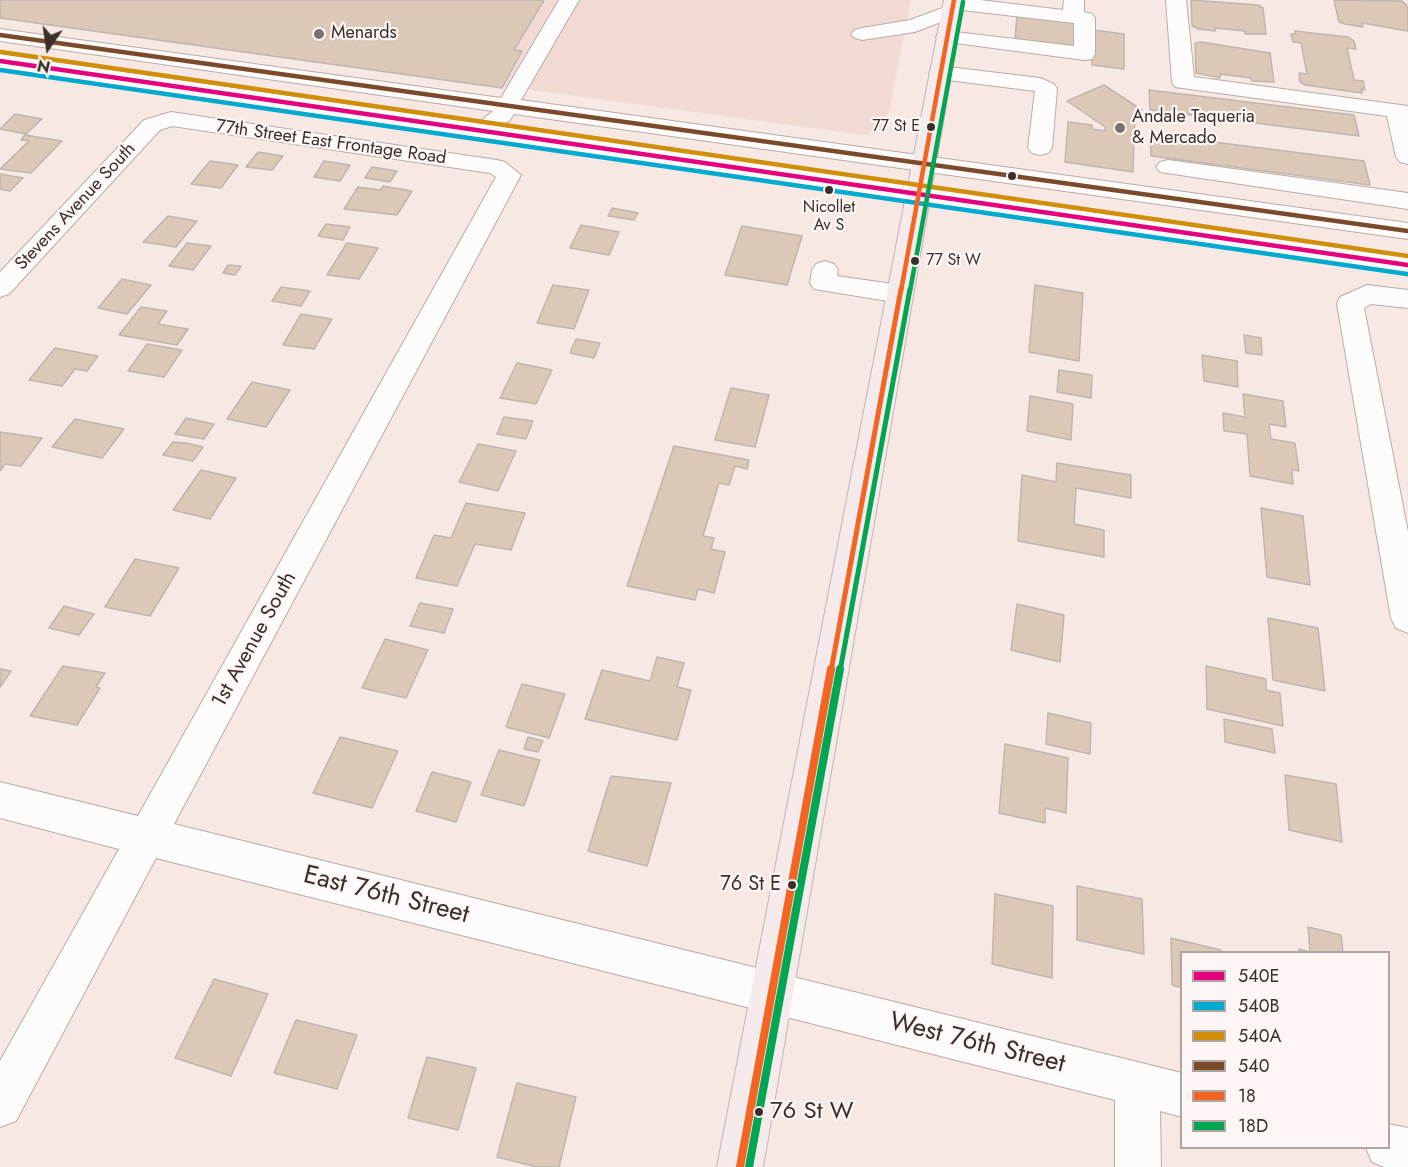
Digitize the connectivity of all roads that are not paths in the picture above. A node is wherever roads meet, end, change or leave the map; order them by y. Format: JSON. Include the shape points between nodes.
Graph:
{"nodes":[{"id":1,"x":569,"y":0,"type":"edge"},
{"id":2,"x":1176,"y":0,"type":"edge"},
{"id":3,"x":953,"y":5,"type":"edge"},
{"id":4,"x":1073,"y":9,"type":"edge"},
{"id":5,"x":1013,"y":10,"type":"junction"},
{"id":6,"x":862,"y":34,"type":"dead end"},
{"id":7,"x":0,"y":35,"type":"edge"},
{"id":8,"x":947,"y":37,"type":"junction"},
{"id":9,"x":1010,"y":45,"type":"junction"},
{"id":10,"x":0,"y":61,"type":"edge"},
{"id":11,"x":940,"y":73,"type":"junction"},
{"id":12,"x":215,"y":92,"type":"junction"},
{"id":13,"x":507,"y":106,"type":"junction"},
{"id":14,"x":1402,"y":112,"type":"edge"},
{"id":15,"x":152,"y":125,"type":"joint"},
{"id":16,"x":1040,"y":148,"type":"dead end"},
{"id":17,"x":1408,"y":157,"type":"edge"},
{"id":18,"x":923,"y":164,"type":"junction"},
{"id":19,"x":1168,"y":167,"type":"dead end"},
{"id":20,"x":508,"y":175,"type":"joint"},
{"id":21,"x":918,"y":195,"type":"junction"},
{"id":22,"x":1408,"y":201,"type":"edge"},
{"id":23,"x":1408,"y":231,"type":"edge"},
{"id":24,"x":1408,"y":265,"type":"edge"},
{"id":25,"x":825,"y":270,"type":"dead end"},
{"id":26,"x":0,"y":288,"type":"edge"},
{"id":27,"x":900,"y":294,"type":"junction"},
{"id":28,"x":1408,"y":299,"type":"edge"},
{"id":29,"x":1408,"y":618,"type":"edge"},
{"id":30,"x":0,"y":800,"type":"edge"},
{"id":31,"x":147,"y":837,"type":"junction"},
{"id":32,"x":772,"y":992,"type":"junction"},
{"id":33,"x":1137,"y":1084,"type":"junction"},
{"id":34,"x":1180,"y":1095,"type":"edge"},
{"id":35,"x":0,"y":1105,"type":"edge"},
{"id":36,"x":1390,"y":1146,"type":"edge"},
{"id":37,"x":1408,"y":1151,"type":"edge"},
{"id":38,"x":740,"y":1167,"type":"edge"},
{"id":39,"x":1138,"y":1167,"type":"edge"}],
"edges":[{"from":1,"to":13,"type":"street"},
{"from":2,"to":14,"type":"street","via":[[1182,82]]},
{"from":3,"to":5,"type":"street"},
{"from":3,"to":6,"type":"street","via":[[915,26]]},
{"from":3,"to":8,"type":"main road"},
{"from":4,"to":5,"type":"street"},
{"from":4,"to":9,"type":"street","via":[[1085,18],[1084,54]]},
{"from":5,"to":9,"type":"street"},
{"from":7,"to":13,"type":"street"},
{"from":8,"to":9,"type":"street"},
{"from":8,"to":11,"type":"main road"},
{"from":10,"to":12,"type":"street"},
{"from":11,"to":16,"type":"street","via":[[1040,85],[1046,89]]},
{"from":11,"to":18,"type":"main road"},
{"from":12,"to":13,"type":"street","via":[[273,92],[482,122],[501,116]]},
{"from":12,"to":21,"type":"street"},
{"from":13,"to":18,"type":"street"},
{"from":14,"to":17,"type":"street"},
{"from":15,"to":20,"type":"street","name":"77th Street East Frontage Road","via":[[171,119],[497,167]]},
{"from":15,"to":26,"type":"street","name":"Stevens Avenue South"},
{"from":18,"to":21,"type":"main road"},
{"from":18,"to":23,"type":"street"},
{"from":19,"to":22,"type":"street"},
{"from":20,"to":31,"type":"street","name":"1st Avenue South"},
{"from":21,"to":24,"type":"street"},
{"from":21,"to":27,"type":"main road"},
{"from":25,"to":27,"type":"street","via":[[823,283]]},
{"from":27,"to":32,"type":"main road"},
{"from":28,"to":29,"type":"street","via":[[1367,294],[1350,304]]},
{"from":30,"to":31,"type":"street","name":"East 76th Street"},
{"from":31,"to":32,"type":"street","name":"East 76th Street"},
{"from":31,"to":35,"type":"street","name":"1st Avenue South"},
{"from":32,"to":33,"type":"street","name":"West 76th Street"},
{"from":32,"to":38,"type":"main road"},
{"from":33,"to":34,"type":"street","name":"West 76th Street"},
{"from":33,"to":39,"type":"street"},
{"from":36,"to":37,"type":"street"}]}
